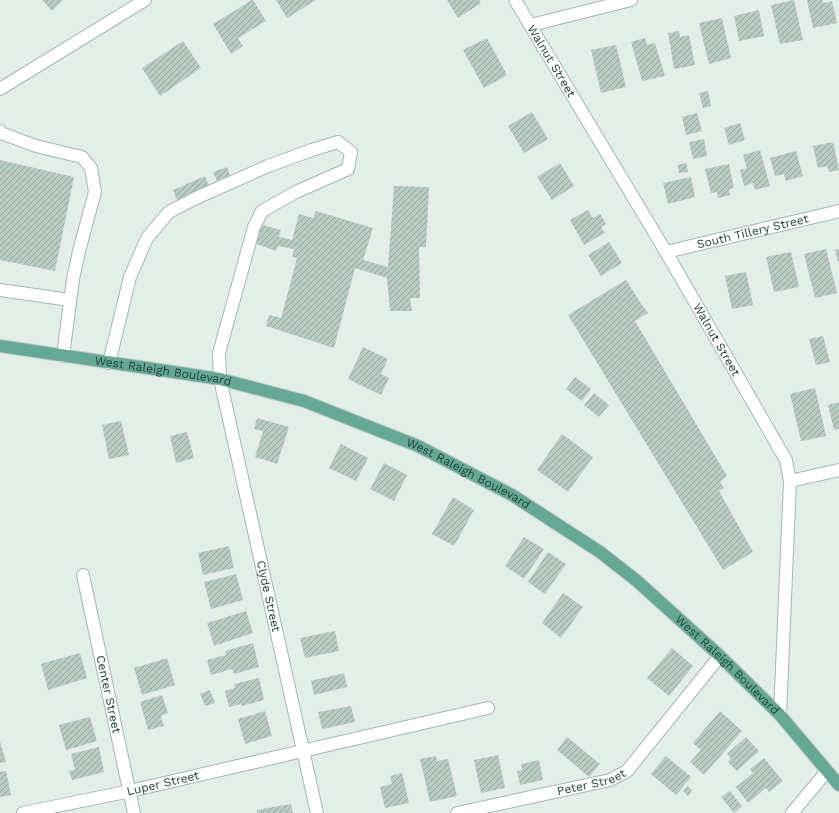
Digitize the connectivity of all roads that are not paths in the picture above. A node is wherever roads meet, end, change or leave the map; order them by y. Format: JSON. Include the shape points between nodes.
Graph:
{"nodes":[{"id":1,"x":145,"y":0,"type":"edge"},
{"id":2,"x":515,"y":0,"type":"edge"},
{"id":3,"x":631,"y":0,"type":"edge"},
{"id":4,"x":531,"y":25,"type":"junction"},
{"id":5,"x":0,"y":89,"type":"edge"},
{"id":6,"x":0,"y":133,"type":"edge"},
{"id":7,"x":839,"y":211,"type":"edge"},
{"id":8,"x":666,"y":252,"type":"junction"},
{"id":9,"x":0,"y":290,"type":"edge"},
{"id":10,"x":70,"y":300,"type":"junction"},
{"id":11,"x":0,"y":346,"type":"edge"},
{"id":12,"x":63,"y":356,"type":"junction"},
{"id":13,"x":109,"y":363,"type":"junction"},
{"id":14,"x":220,"y":379,"type":"junction"},
{"id":15,"x":839,"y":470,"type":"edge"},
{"id":16,"x":790,"y":481,"type":"junction"},
{"id":17,"x":83,"y":575,"type":"dead end"},
{"id":18,"x":720,"y":656,"type":"junction"},
{"id":19,"x":488,"y":708,"type":"dead end"},
{"id":20,"x":780,"y":715,"type":"junction"},
{"id":21,"x":303,"y":751,"type":"junction"},
{"id":22,"x":827,"y":772,"type":"junction"},
{"id":23,"x":839,"y":785,"type":"edge"},
{"id":24,"x":130,"y":791,"type":"junction"},
{"id":25,"x":23,"y":813,"type":"edge"},
{"id":26,"x":134,"y":813,"type":"edge"},
{"id":27,"x":317,"y":813,"type":"edge"},
{"id":28,"x":457,"y":813,"type":"edge"},
{"id":29,"x":792,"y":813,"type":"edge"}],
"edges":[{"from":1,"to":5,"type":"street"},
{"from":2,"to":4,"type":"street","name":"Walnut Street"},
{"from":3,"to":4,"type":"street"},
{"from":4,"to":8,"type":"street","name":"Walnut Street"},
{"from":6,"to":10,"type":"street","via":[[36,146],[82,157],[91,168],[95,192],[77,258]]},
{"from":7,"to":8,"type":"street","name":"South Tillery Street"},
{"from":8,"to":16,"type":"street","name":"Walnut Street","via":[[786,460]]},
{"from":9,"to":10,"type":"street"},
{"from":10,"to":12,"type":"street"},
{"from":11,"to":12,"type":"main road","name":"West Raleigh Boulevard"},
{"from":12,"to":13,"type":"main road","name":"West Raleigh Boulevard"},
{"from":13,"to":14,"type":"main road","name":"West Raleigh Boulevard"},
{"from":13,"to":14,"type":"street","name":"Clyde Street","via":[[130,277],[147,238],[168,212],[268,166],[338,142],[352,152],[348,169],[296,192],[262,211],[253,233],[219,353]]},
{"from":14,"to":18,"type":"main road","name":"West Raleigh Boulevard","via":[[304,401],[418,446],[512,495],[600,552],[631,576]]},
{"from":14,"to":21,"type":"street","name":"Clyde Street"},
{"from":15,"to":16,"type":"street"},
{"from":16,"to":20,"type":"street","name":"Walnut Street"},
{"from":17,"to":24,"type":"street","name":"Center Street"},
{"from":18,"to":20,"type":"main road","name":"West Raleigh Boulevard"},
{"from":18,"to":28,"type":"street","name":"Peter Street","via":[[627,771],[610,780]]},
{"from":19,"to":21,"type":"street","name":"Luper Street"},
{"from":20,"to":22,"type":"main road","name":"West Raleigh Boulevard"},
{"from":21,"to":24,"type":"street","name":"Luper Street"},
{"from":21,"to":27,"type":"street","name":"Clyde Street"},
{"from":22,"to":23,"type":"main road","name":"West Raleigh Boulevard"},
{"from":22,"to":29,"type":"street"},
{"from":24,"to":25,"type":"street","name":"Luper Street"},
{"from":24,"to":26,"type":"street","name":"Center Street"}]}
